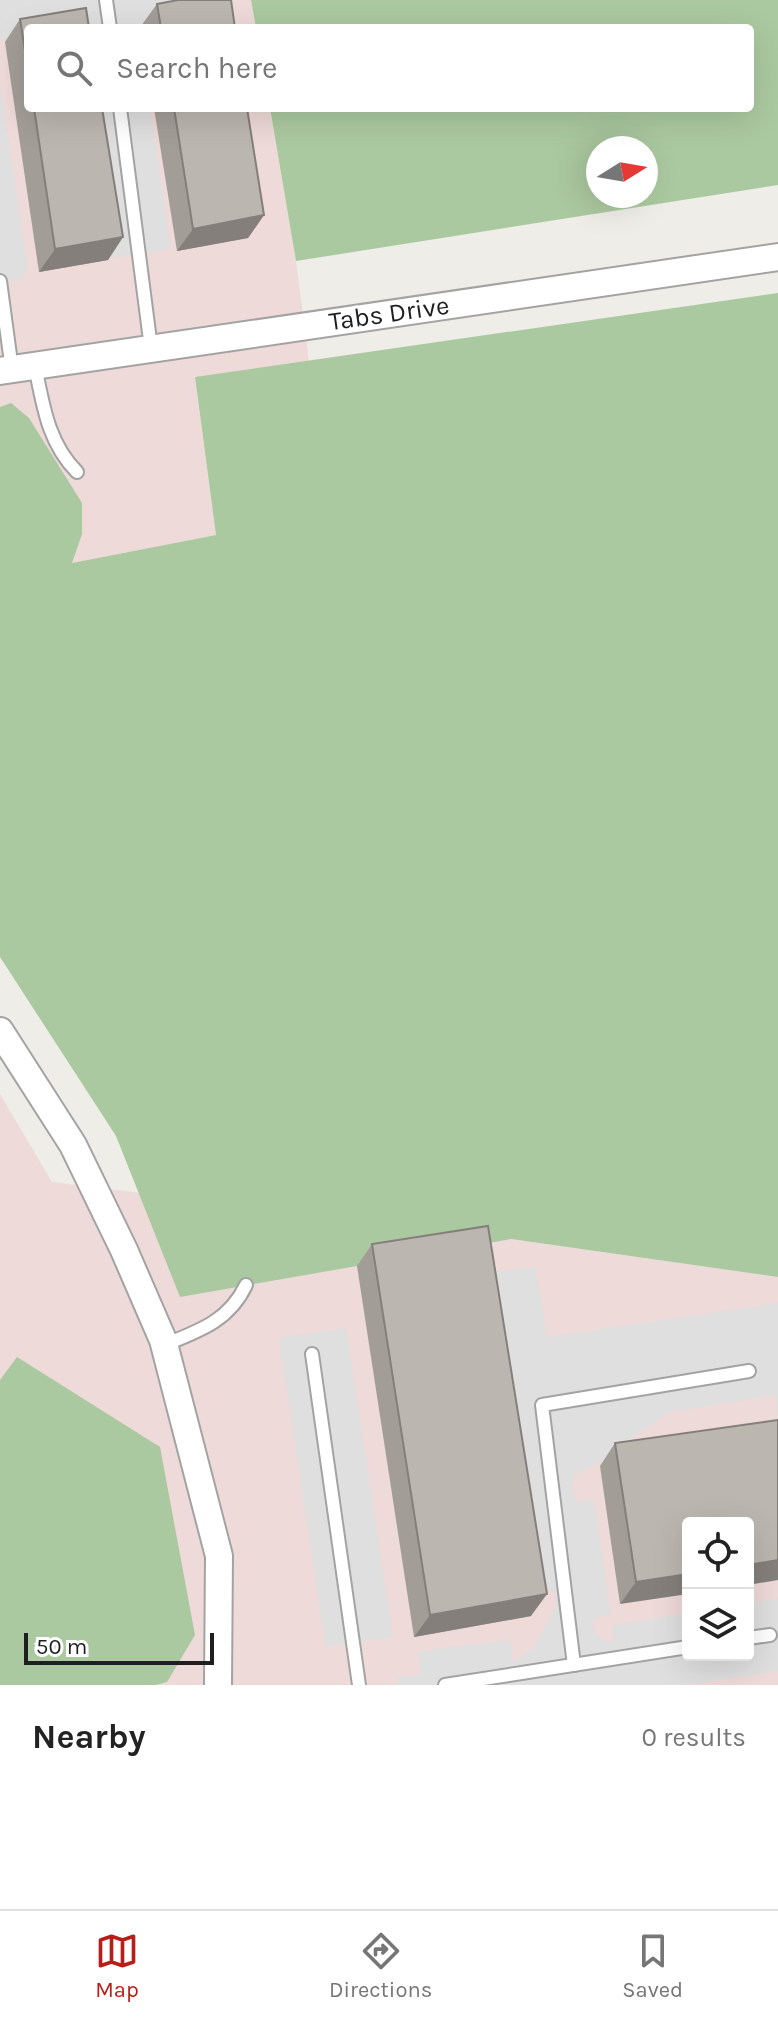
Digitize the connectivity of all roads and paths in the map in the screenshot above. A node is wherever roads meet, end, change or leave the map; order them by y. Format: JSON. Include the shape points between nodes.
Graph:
{"nodes":[{"id":1,"x":106,"y":0,"type":"edge"},
{"id":2,"x":109,"y":24,"type":"edge"},
{"id":3,"x":121,"y":112,"type":"edge"},
{"id":4,"x":778,"y":257,"type":"edge"},
{"id":5,"x":0,"y":281,"type":"edge"},
{"id":6,"x":151,"y":348,"type":"junction"},
{"id":7,"x":15,"y":369,"type":"edge"},
{"id":8,"x":77,"y":472,"type":"dead end"},
{"id":9,"x":0,"y":1031,"type":"edge"},
{"id":10,"x":246,"y":1285,"type":"dead end"},
{"id":11,"x":164,"y":1345,"type":"junction"},
{"id":12,"x":312,"y":1354,"type":"dead end"},
{"id":13,"x":749,"y":1371,"type":"dead end"},
{"id":14,"x":770,"y":1635,"type":"dead end"},
{"id":15,"x":754,"y":1637,"type":"edge"},
{"id":16,"x":682,"y":1648,"type":"edge"},
{"id":17,"x":574,"y":1665,"type":"junction"},
{"id":18,"x":218,"y":1685,"type":"edge"},
{"id":19,"x":359,"y":1685,"type":"edge"},
{"id":20,"x":445,"y":1685,"type":"edge"}],
"edges":[{"from":1,"to":2,"type":"lane"},
{"from":3,"to":6,"type":"lane"},
{"from":4,"to":6,"type":"street","name":"Tabs Drive"},
{"from":5,"to":7,"type":"lane"},
{"from":6,"to":7,"type":"street","name":"Tabs Drive"},
{"from":7,"to":8,"type":"lane","via":[[63,458]]},
{"from":9,"to":11,"type":"street","via":[[73,1145]]},
{"from":10,"to":11,"type":"lane","via":[[237,1304],[210,1327]]},
{"from":11,"to":18,"type":"street","via":[[219,1556]]},
{"from":12,"to":19,"type":"lane"},
{"from":13,"to":17,"type":"lane","via":[[542,1405]]},
{"from":14,"to":15,"type":"lane"},
{"from":16,"to":17,"type":"lane"},
{"from":17,"to":20,"type":"lane"}]}
